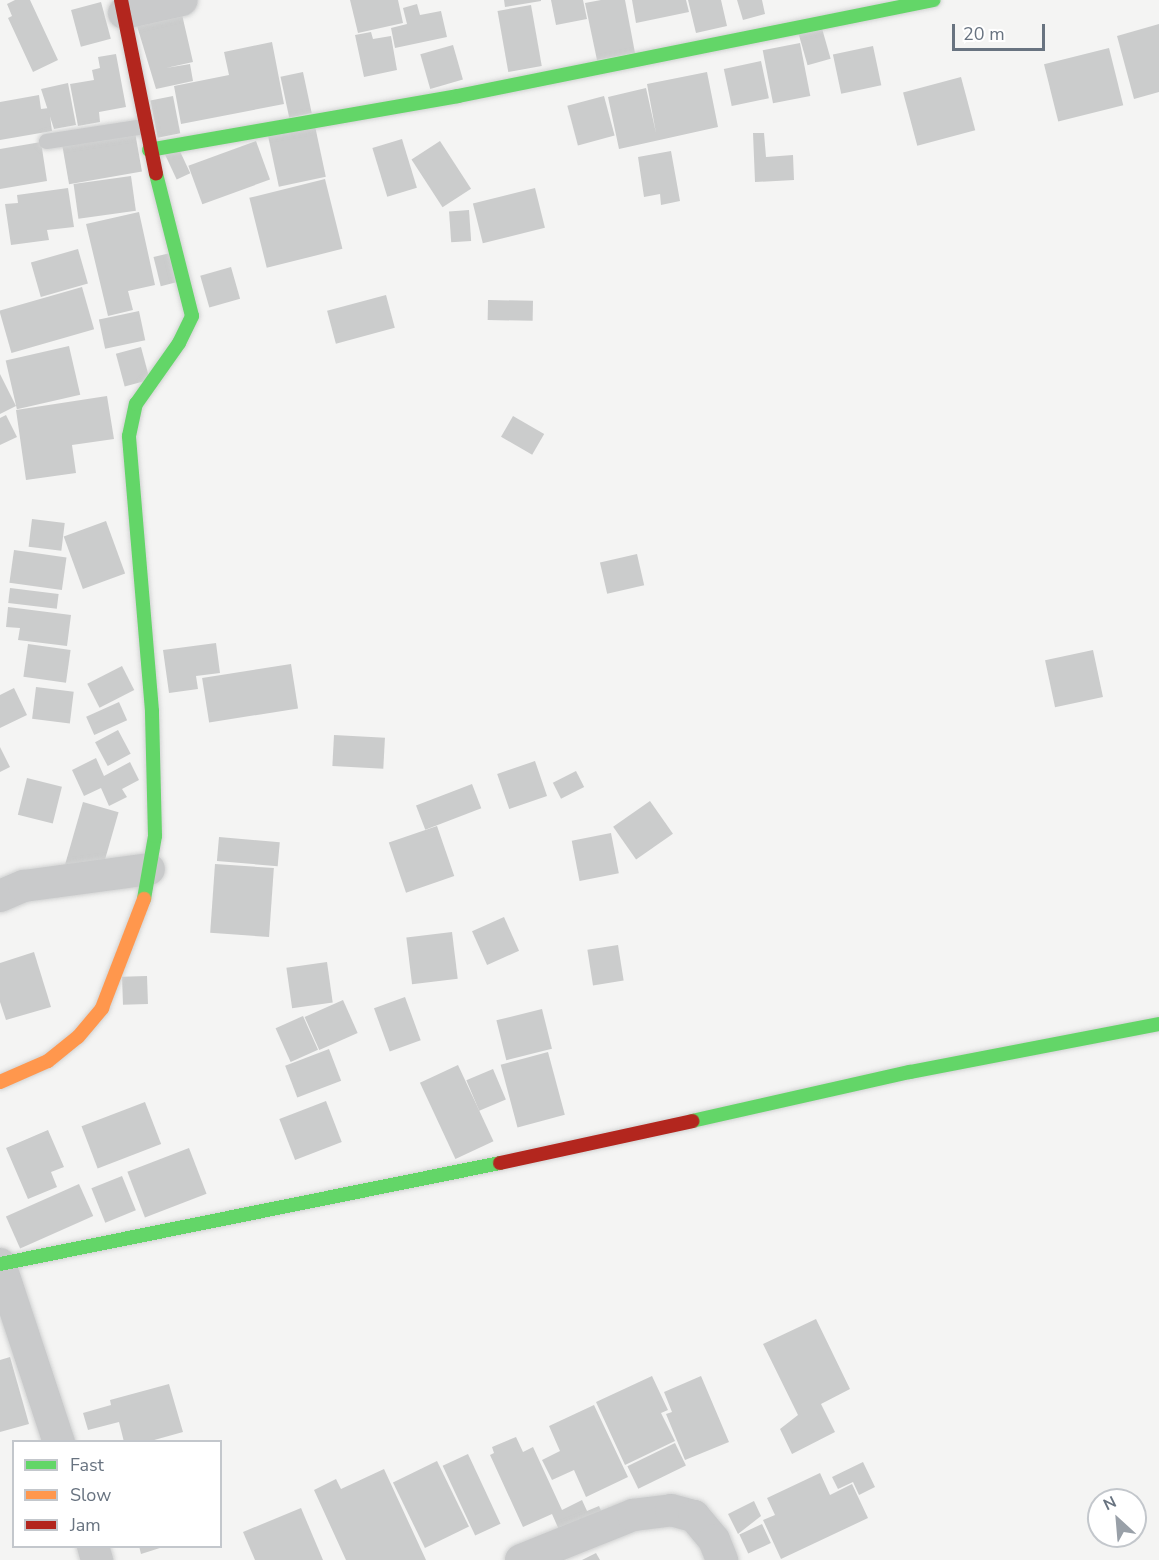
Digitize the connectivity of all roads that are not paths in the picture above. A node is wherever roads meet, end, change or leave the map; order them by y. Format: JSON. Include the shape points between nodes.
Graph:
{"nodes":[{"id":1,"x":182,"y":0,"type":"edge"},
{"id":2,"x":933,"y":0,"type":"edge"},
{"id":3,"x":123,"y":7,"type":"edge"},
{"id":4,"x":144,"y":126,"type":"junction"},
{"id":5,"x":46,"y":141,"type":"dead end"},
{"id":6,"x":149,"y":150,"type":"junction"},
{"id":7,"x":149,"y":869,"type":"junction"},
{"id":8,"x":0,"y":896,"type":"edge"},
{"id":9,"x":1159,"y":1024,"type":"edge"},
{"id":10,"x":0,"y":1082,"type":"edge"},
{"id":11,"x":0,"y":1264,"type":"edge"},
{"id":12,"x":57,"y":1440,"type":"edge"},
{"id":13,"x":521,"y":1560,"type":"edge"},
{"id":14,"x":722,"y":1560,"type":"edge"}],
"edges":[{"from":1,"to":3,"type":"street"},
{"from":2,"to":6,"type":"street","via":[[458,96]]},
{"from":3,"to":4,"type":"street"},
{"from":4,"to":5,"type":"lane"},
{"from":4,"to":6,"type":"street"},
{"from":6,"to":7,"type":"street","via":[[191,300],[192,316],[179,343],[136,404],[129,436],[152,711],[155,836]]},
{"from":7,"to":8,"type":"street","via":[[24,886]]},
{"from":7,"to":10,"type":"street","via":[[141,913],[102,1008],[78,1037],[48,1061]]},
{"from":9,"to":11,"type":"street","via":[[910,1072],[461,1172]]},
{"from":11,"to":12,"type":"street"},
{"from":13,"to":14,"type":"street","via":[[633,1515],[670,1510],[694,1516],[714,1540]]}]}
